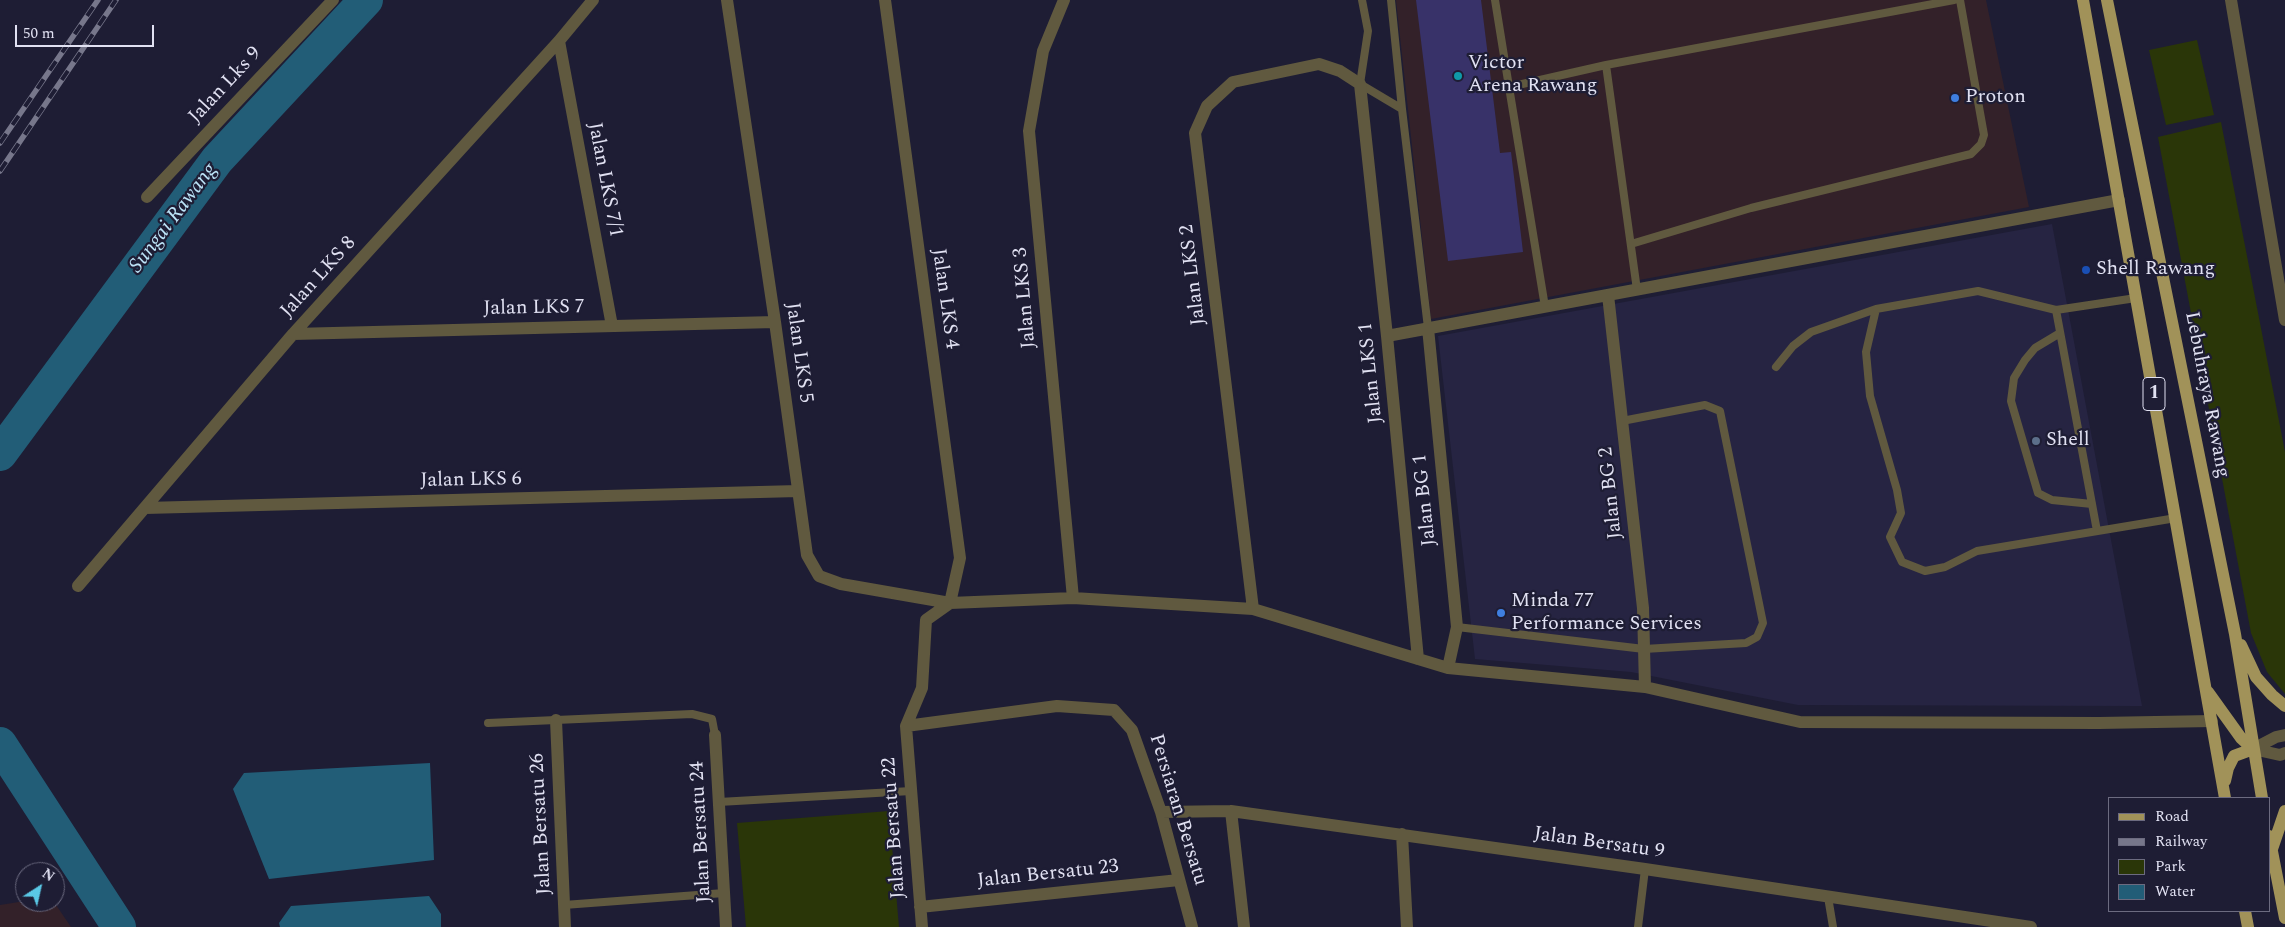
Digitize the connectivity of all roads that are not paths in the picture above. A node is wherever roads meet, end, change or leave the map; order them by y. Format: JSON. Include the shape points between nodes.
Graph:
{"nodes":[{"id":1,"x":333,"y":0,"type":"edge"},
{"id":2,"x":593,"y":0,"type":"edge"},
{"id":3,"x":727,"y":0,"type":"edge"},
{"id":4,"x":885,"y":0,"type":"edge"},
{"id":5,"x":1064,"y":0,"type":"edge"},
{"id":6,"x":1362,"y":0,"type":"edge"},
{"id":7,"x":1391,"y":0,"type":"edge"},
{"id":8,"x":1495,"y":0,"type":"edge"},
{"id":9,"x":1954,"y":0,"type":"edge"},
{"id":10,"x":1960,"y":0,"type":"edge"},
{"id":11,"x":2084,"y":0,"type":"edge"},
{"id":12,"x":2107,"y":0,"type":"edge"},
{"id":13,"x":2230,"y":0,"type":"edge"},
{"id":14,"x":559,"y":41,"type":"junction"},
{"id":15,"x":1606,"y":65,"type":"junction"},
{"id":16,"x":1360,"y":84,"type":"junction"},
{"id":17,"x":1509,"y":87,"type":"junction"},
{"id":18,"x":1402,"y":109,"type":"junction"},
{"id":19,"x":147,"y":197,"type":"dead end"},
{"id":20,"x":2119,"y":200,"type":"junction"},
{"id":21,"x":1630,"y":244,"type":"junction"},
{"id":22,"x":1637,"y":290,"type":"junction"},
{"id":23,"x":1608,"y":295,"type":"junction"},
{"id":24,"x":2136,"y":298,"type":"junction"},
{"id":25,"x":1545,"y":307,"type":"junction"},
{"id":26,"x":1876,"y":310,"type":"junction"},
{"id":27,"x":2056,"y":310,"type":"junction"},
{"id":28,"x":2285,"y":320,"type":"edge"},
{"id":29,"x":775,"y":322,"type":"junction"},
{"id":30,"x":612,"y":326,"type":"junction"},
{"id":31,"x":1428,"y":328,"type":"junction"},
{"id":32,"x":2060,"y":333,"type":"junction"},
{"id":33,"x":293,"y":334,"type":"junction"},
{"id":34,"x":1387,"y":336,"type":"junction"},
{"id":35,"x":1776,"y":367,"type":"dead end"},
{"id":36,"x":1622,"y":421,"type":"junction"},
{"id":37,"x":798,"y":492,"type":"junction"},
{"id":38,"x":2092,"y":504,"type":"junction"},
{"id":39,"x":145,"y":508,"type":"junction"},
{"id":40,"x":2176,"y":518,"type":"junction"},
{"id":41,"x":2097,"y":531,"type":"junction"},
{"id":42,"x":78,"y":586,"type":"dead end"},
{"id":43,"x":1073,"y":598,"type":"junction"},
{"id":44,"x":950,"y":603,"type":"junction"},
{"id":45,"x":1253,"y":609,"type":"junction"},
{"id":46,"x":1457,"y":626,"type":"junction"},
{"id":47,"x":2235,"y":634,"type":"junction"},
{"id":48,"x":1644,"y":649,"type":"junction"},
{"id":49,"x":1418,"y":659,"type":"junction"},
{"id":50,"x":1448,"y":668,"type":"junction"},
{"id":51,"x":1645,"y":687,"type":"junction"},
{"id":52,"x":2206,"y":689,"type":"junction"},
{"id":53,"x":2285,"y":706,"type":"edge"},
{"id":54,"x":556,"y":720,"type":"junction"},
{"id":55,"x":2212,"y":721,"type":"junction"},
{"id":56,"x":488,"y":723,"type":"dead end"},
{"id":57,"x":906,"y":726,"type":"junction"},
{"id":58,"x":715,"y":735,"type":"joint"},
{"id":59,"x":2285,"y":735,"type":"edge"},
{"id":60,"x":2253,"y":749,"type":"junction"},
{"id":61,"x":2285,"y":754,"type":"edge"},
{"id":62,"x":911,"y":791,"type":"junction"},
{"id":63,"x":2225,"y":794,"type":"edge"},
{"id":64,"x":2262,"y":797,"type":"edge"},
{"id":65,"x":719,"y":802,"type":"junction"},
{"id":66,"x":1231,"y":810,"type":"junction"},
{"id":67,"x":2285,"y":811,"type":"edge"},
{"id":68,"x":1161,"y":812,"type":"junction"},
{"id":69,"x":1402,"y":834,"type":"junction"},
{"id":70,"x":2270,"y":841,"type":"edge"},
{"id":71,"x":2272,"y":852,"type":"junction"},
{"id":72,"x":1645,"y":869,"type":"junction"},
{"id":73,"x":1179,"y":880,"type":"junction"},
{"id":74,"x":724,"y":893,"type":"junction"},
{"id":75,"x":1828,"y":897,"type":"junction"},
{"id":76,"x":564,"y":905,"type":"junction"},
{"id":77,"x":920,"y":907,"type":"junction"},
{"id":78,"x":2245,"y":912,"type":"edge"},
{"id":79,"x":2285,"y":918,"type":"edge"},
{"id":80,"x":1965,"y":922,"type":"edge"},
{"id":81,"x":565,"y":927,"type":"edge"},
{"id":82,"x":726,"y":927,"type":"edge"},
{"id":83,"x":922,"y":927,"type":"edge"},
{"id":84,"x":1192,"y":927,"type":"edge"},
{"id":85,"x":1244,"y":927,"type":"edge"},
{"id":86,"x":1407,"y":927,"type":"edge"},
{"id":87,"x":1638,"y":927,"type":"edge"},
{"id":88,"x":1833,"y":927,"type":"edge"},
{"id":89,"x":2031,"y":927,"type":"edge"},
{"id":90,"x":2248,"y":927,"type":"edge"}],
"edges":[{"from":1,"to":19,"type":"street","name":"Jalan Lks 9"},
{"from":2,"to":14,"type":"street","name":"Jalan LKS 8"},
{"from":3,"to":29,"type":"street","name":"Jalan LKS 5"},
{"from":4,"to":44,"type":"street","name":"Jalan LKS 4","via":[[960,558]]},
{"from":5,"to":43,"type":"street","name":"Jalan LKS 3","via":[[1043,51],[1029,131]]},
{"from":6,"to":16,"type":"lane","via":[[1368,31]]},
{"from":7,"to":18,"type":"lane"},
{"from":8,"to":17,"type":"lane"},
{"from":9,"to":15,"type":"lane"},
{"from":10,"to":21,"type":"lane","via":[[1984,136],[1971,154],[1751,208]]},
{"from":11,"to":20,"type":"main road","number":"1"},
{"from":12,"to":47,"type":"main road","name":"Lebuhraya Rawang","number":"1"},
{"from":13,"to":28,"type":"street"},
{"from":14,"to":30,"type":"street","name":"Jalan LKS 7/1"},
{"from":14,"to":33,"type":"street","name":"Jalan LKS 8"},
{"from":15,"to":17,"type":"lane"},
{"from":15,"to":21,"type":"lane"},
{"from":16,"to":18,"type":"lane"},
{"from":16,"to":34,"type":"street","name":"Jalan LKS 1"},
{"from":16,"to":45,"type":"street","name":"Jalan LKS 2","via":[[1340,71],[1320,64],[1233,82],[1207,106],[1195,133]]},
{"from":17,"to":25,"type":"lane"},
{"from":18,"to":31,"type":"lane"},
{"from":20,"to":22,"type":"street"},
{"from":20,"to":24,"type":"main road","number":"1"},
{"from":21,"to":22,"type":"lane"},
{"from":22,"to":23,"type":"street"},
{"from":23,"to":25,"type":"street"},
{"from":23,"to":36,"type":"street","name":"Jalan BG 2"},
{"from":24,"to":27,"type":"lane"},
{"from":24,"to":40,"type":"main road","number":"1"},
{"from":25,"to":31,"type":"street"},
{"from":26,"to":27,"type":"lane","via":[[1978,291]]},
{"from":26,"to":35,"type":"lane","via":[[1811,332],[1793,346]]},
{"from":26,"to":41,"type":"lane","via":[[1866,352],[1870,396],[1897,490],[1901,512],[1890,537],[1902,562],[1926,571],[1946,567],[1977,551]]},
{"from":27,"to":32,"type":"lane"},
{"from":29,"to":30,"type":"street","name":"Jalan LKS 7"},
{"from":29,"to":37,"type":"street","name":"Jalan LKS 5"},
{"from":30,"to":33,"type":"street","name":"Jalan LKS 7"},
{"from":31,"to":34,"type":"street"},
{"from":31,"to":46,"type":"street","name":"Jalan BG 1"},
{"from":32,"to":38,"type":"lane"},
{"from":32,"to":38,"type":"lane","via":[[2035,348],[2025,360],[2014,378],[2011,401],[2038,493],[2052,500]]},
{"from":33,"to":39,"type":"street","name":"Jalan LKS 8"},
{"from":34,"to":49,"type":"street","name":"Jalan LKS 1"},
{"from":36,"to":48,"type":"street","name":"Jalan BG 2","via":[[1643,608]]},
{"from":36,"to":48,"type":"lane","via":[[1705,405],[1720,411],[1763,623],[1757,637],[1746,643]]},
{"from":37,"to":39,"type":"street","name":"Jalan LKS 6"},
{"from":37,"to":44,"type":"street","name":"Jalan LKS 5","via":[[807,554],[819,576],[841,584]]},
{"from":38,"to":41,"type":"lane"},
{"from":39,"to":42,"type":"street","name":"Jalan LKS 8"},
{"from":40,"to":41,"type":"lane"},
{"from":40,"to":52,"type":"main road","number":"1"},
{"from":43,"to":44,"type":"street","name":"Jalan LKS 5"},
{"from":43,"to":45,"type":"street","name":"Jalan LKS 5"},
{"from":44,"to":57,"type":"street","via":[[926,620],[922,688]]},
{"from":45,"to":49,"type":"street","name":"Jalan LKS 5"},
{"from":46,"to":48,"type":"lane"},
{"from":46,"to":50,"type":"street","name":"Jalan BG 1"},
{"from":47,"to":53,"type":"main road","via":[[2256,677]]},
{"from":47,"to":60,"type":"main road","name":"Lebuhraya Rawang","number":"1"},
{"from":48,"to":51,"type":"street","name":"Jalan BG 2"},
{"from":49,"to":50,"type":"street","name":"Jalan LKS 5"},
{"from":50,"to":51,"type":"street","name":"Jalan LKS 5"},
{"from":51,"to":55,"type":"street","name":"Jalan LKS 5","via":[[1800,722],[2099,724]]},
{"from":52,"to":55,"type":"main road","number":"1"},
{"from":52,"to":60,"type":"main road","via":[[2231,725]]},
{"from":54,"to":56,"type":"lane"},
{"from":54,"to":58,"type":"lane","via":[[692,714],[712,719]]},
{"from":54,"to":76,"type":"street","name":"Jalan Bersatu 26"},
{"from":55,"to":63,"type":"main road","number":"1"},
{"from":57,"to":62,"type":"street","name":"Jalan Bersatu 22"},
{"from":57,"to":68,"type":"street","name":"Persiaran Bersatu","via":[[1057,706],[1114,710],[1132,730]]},
{"from":58,"to":65,"type":"street","name":"Jalan Bersatu 24"},
{"from":59,"to":60,"type":"street"},
{"from":60,"to":61,"type":"street"},
{"from":60,"to":63,"type":"main road","via":[[2234,756],[2228,768]]},
{"from":60,"to":64,"type":"main road","name":"Lebuhraya Rawang","number":"1"},
{"from":62,"to":65,"type":"lane"},
{"from":62,"to":77,"type":"street","name":"Jalan Bersatu 22"},
{"from":65,"to":74,"type":"street","name":"Jalan Bersatu 24"},
{"from":66,"to":68,"type":"street","name":"Jalan Bersatu 9"},
{"from":66,"to":69,"type":"street","name":"Jalan Bersatu 9"},
{"from":66,"to":85,"type":"street"},
{"from":67,"to":71,"type":"main road"},
{"from":68,"to":73,"type":"street","name":"Persiaran Bersatu"},
{"from":69,"to":72,"type":"street","name":"Jalan Bersatu 9"},
{"from":69,"to":86,"type":"street"},
{"from":70,"to":71,"type":"main road"},
{"from":71,"to":79,"type":"main road"},
{"from":72,"to":75,"type":"street","name":"Jalan Bersatu 9"},
{"from":72,"to":87,"type":"lane"},
{"from":73,"to":77,"type":"street","name":"Jalan Bersatu 23"},
{"from":73,"to":84,"type":"street","name":"Persiaran Bersatu"},
{"from":74,"to":76,"type":"lane"},
{"from":74,"to":82,"type":"street","name":"Jalan Bersatu 24"},
{"from":75,"to":80,"type":"street","name":"Jalan Bersatu 9"},
{"from":75,"to":88,"type":"lane"},
{"from":76,"to":81,"type":"street","name":"Jalan Bersatu 26"},
{"from":77,"to":83,"type":"street","name":"Jalan Bersatu 22"},
{"from":78,"to":90,"type":"main road"},
{"from":80,"to":89,"type":"street","name":"Jalan Bersatu 9"}]}
